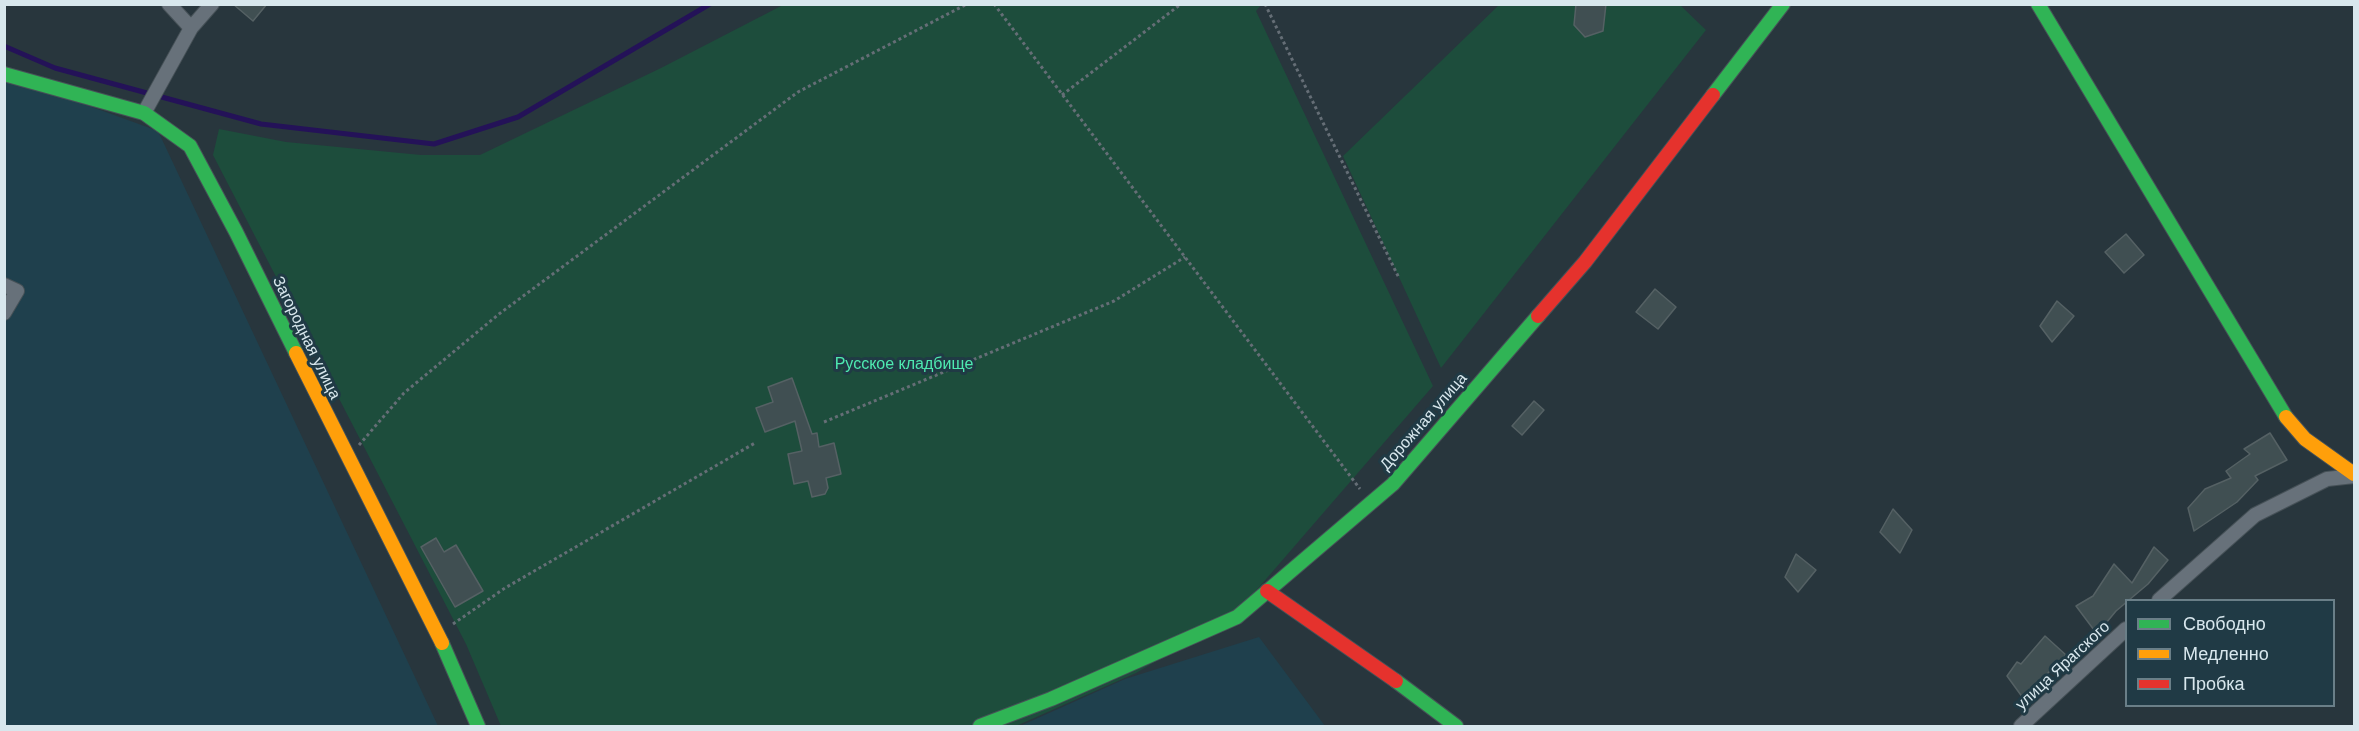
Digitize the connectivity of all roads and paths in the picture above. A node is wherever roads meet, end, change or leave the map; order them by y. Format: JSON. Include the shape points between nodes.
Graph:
{"nodes":[{"id":1,"x":170,"y":4,"type":"edge"},
{"id":2,"x":212,"y":4,"type":"edge"},
{"id":3,"x":967,"y":4,"type":"edge"},
{"id":4,"x":994,"y":4,"type":"edge"},
{"id":5,"x":1181,"y":4,"type":"edge"},
{"id":6,"x":1265,"y":4,"type":"edge"},
{"id":7,"x":1783,"y":4,"type":"edge"},
{"id":8,"x":2038,"y":4,"type":"edge"},
{"id":9,"x":191,"y":28,"type":"junction"},
{"id":10,"x":4,"y":74,"type":"edge"},
{"id":11,"x":1062,"y":95,"type":"junction"},
{"id":12,"x":144,"y":114,"type":"junction"},
{"id":13,"x":1185,"y":257,"type":"junction"},
{"id":14,"x":1399,"y":278,"type":"dead end"},
{"id":15,"x":4,"y":285,"type":"edge"},
{"id":16,"x":4,"y":313,"type":"edge"},
{"id":17,"x":824,"y":422,"type":"dead end"},
{"id":18,"x":755,"y":443,"type":"dead end"},
{"id":19,"x":347,"y":459,"type":"junction"},
{"id":20,"x":2355,"y":475,"type":"edge"},
{"id":21,"x":1371,"y":503,"type":"junction"},
{"id":22,"x":1267,"y":591,"type":"junction"},
{"id":23,"x":2160,"y":599,"type":"edge"},
{"id":24,"x":2125,"y":632,"type":"edge"},
{"id":25,"x":438,"y":634,"type":"junction"},
{"id":26,"x":478,"y":726,"type":"edge"},
{"id":27,"x":980,"y":726,"type":"edge"},
{"id":28,"x":1456,"y":726,"type":"edge"},
{"id":29,"x":2021,"y":726,"type":"edge"}],
"edges":[{"from":1,"to":9,"type":"street"},
{"from":2,"to":9,"type":"street"},
{"from":3,"to":19,"type":"path","via":[[798,92],[499,314],[404,393]]},
{"from":4,"to":11,"type":"path"},
{"from":5,"to":11,"type":"path"},
{"from":6,"to":14,"type":"path"},
{"from":7,"to":21,"type":"street","name":"Дорожная улица","via":[[1585,262],[1393,484]]},
{"from":8,"to":20,"type":"street","via":[[2284,415],[2305,439]]},
{"from":9,"to":12,"type":"street"},
{"from":10,"to":12,"type":"street","name":"Загородная улица"},
{"from":11,"to":13,"type":"path"},
{"from":12,"to":19,"type":"street","name":"Загородная улица","via":[[190,146]]},
{"from":13,"to":17,"type":"path","via":[[1114,301]]},
{"from":13,"to":21,"type":"path"},
{"from":15,"to":16,"type":"street","via":[[17,291]]},
{"from":18,"to":25,"type":"path","via":[[505,588]]},
{"from":19,"to":25,"type":"street","name":"Загородная улица"},
{"from":20,"to":23,"type":"street","via":[[2327,479],[2255,515]]},
{"from":21,"to":22,"type":"street","name":"Дорожная улица"},
{"from":22,"to":27,"type":"street","name":"Дорожная улица","via":[[1237,616],[1051,699]]},
{"from":22,"to":28,"type":"street"},
{"from":24,"to":29,"type":"street","name":"улица Ярагского"},
{"from":25,"to":26,"type":"street","name":"Загородная улица"}]}
